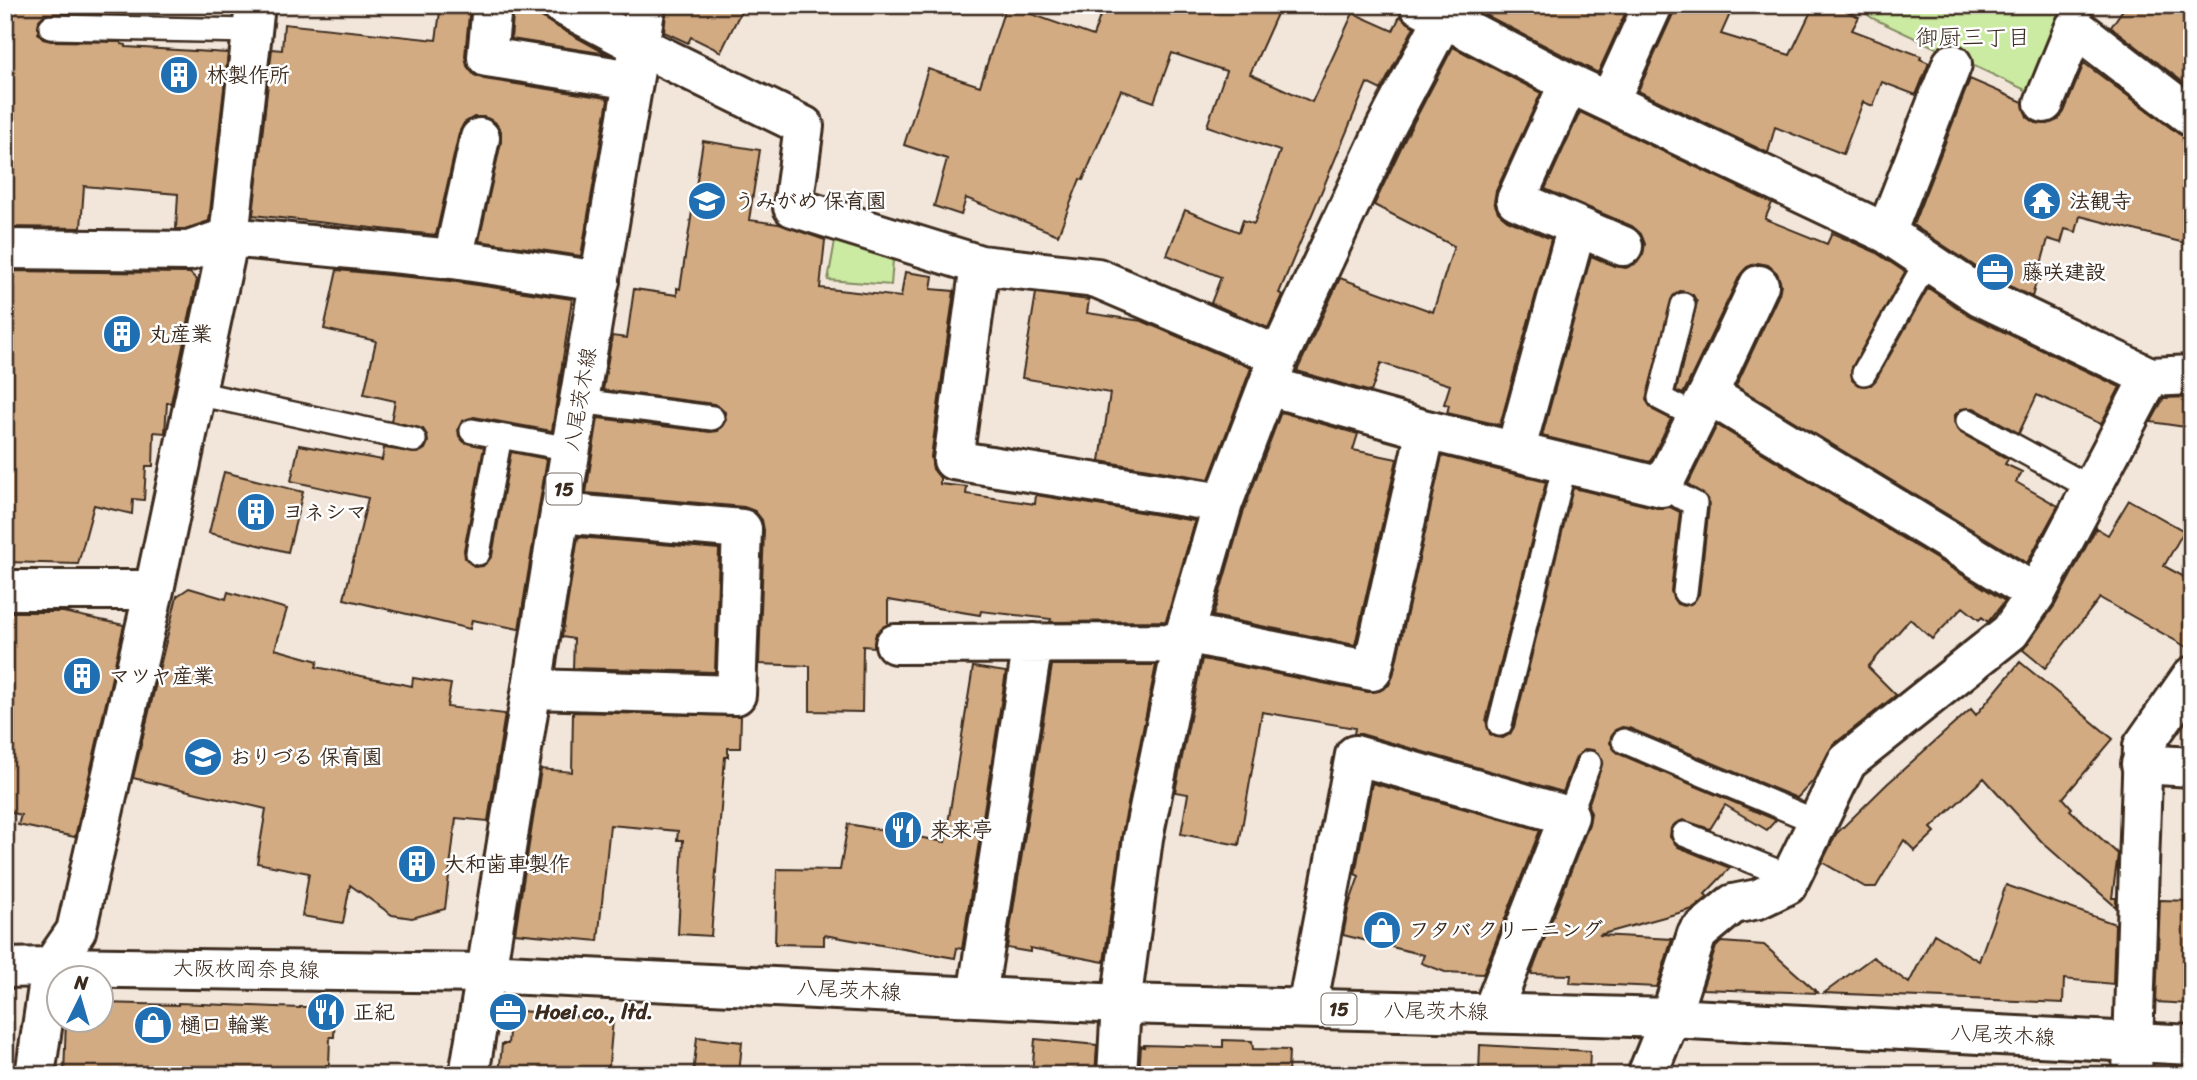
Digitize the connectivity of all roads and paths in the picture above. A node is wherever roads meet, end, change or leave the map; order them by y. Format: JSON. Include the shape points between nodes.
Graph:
{"nodes":[{"id":1,"x":492,"y":5,"type":"edge"},
{"id":2,"x":562,"y":5,"type":"edge"},
{"id":3,"x":646,"y":5,"type":"edge"},
{"id":4,"x":1653,"y":5,"type":"edge"},
{"id":5,"x":1432,"y":11,"type":"edge"},
{"id":6,"x":254,"y":18,"type":"edge"},
{"id":7,"x":51,"y":27,"type":"dead end"},
{"id":8,"x":637,"y":63,"type":"junction"},
{"id":9,"x":1952,"y":64,"type":"dead end"},
{"id":10,"x":1569,"y":83,"type":"junction"},
{"id":11,"x":1609,"y":103,"type":"junction"},
{"id":12,"x":2045,"y":103,"type":"dead end"},
{"id":13,"x":2192,"y":117,"type":"edge"},
{"id":14,"x":480,"y":138,"type":"dead end"},
{"id":15,"x":1577,"y":226,"type":"junction"},
{"id":16,"x":1886,"y":233,"type":"junction"},
{"id":17,"x":229,"y":237,"type":"junction"},
{"id":18,"x":1623,"y":246,"type":"dead end"},
{"id":19,"x":5,"y":249,"type":"edge"},
{"id":20,"x":453,"y":258,"type":"junction"},
{"id":21,"x":1927,"y":261,"type":"junction"},
{"id":22,"x":980,"y":265,"type":"junction"},
{"id":23,"x":600,"y":281,"type":"junction"},
{"id":24,"x":1759,"y":285,"type":"dead end"},
{"id":25,"x":1683,"y":304,"type":"dead end"},
{"id":26,"x":2179,"y":368,"type":"edge"},
{"id":27,"x":1274,"y":371,"type":"junction"},
{"id":28,"x":1864,"y":373,"type":"dead end"},
{"id":29,"x":196,"y":393,"type":"junction"},
{"id":30,"x":579,"y":401,"type":"junction"},
{"id":31,"x":1702,"y":405,"type":"junction"},
{"id":32,"x":712,"y":418,"type":"dead end"},
{"id":33,"x":1968,"y":421,"type":"dead end"},
{"id":34,"x":1426,"y":429,"type":"junction"},
{"id":35,"x":472,"y":431,"type":"dead end"},
{"id":36,"x":500,"y":436,"type":"junction"},
{"id":37,"x":414,"y":440,"type":"dead end"},
{"id":38,"x":571,"y":449,"type":"junction"},
{"id":39,"x":1515,"y":452,"type":"junction"},
{"id":40,"x":1565,"y":464,"type":"junction"},
{"id":41,"x":1662,"y":487,"type":"junction"},
{"id":42,"x":2091,"y":488,"type":"junction"},
{"id":43,"x":1223,"y":503,"type":"junction"},
{"id":44,"x":560,"y":513,"type":"junction"},
{"id":45,"x":478,"y":553,"type":"dead end"},
{"id":46,"x":5,"y":590,"type":"edge"},
{"id":47,"x":154,"y":590,"type":"junction"},
{"id":48,"x":1685,"y":592,"type":"dead end"},
{"id":49,"x":2036,"y":594,"type":"junction"},
{"id":50,"x":1184,"y":638,"type":"junction"},
{"id":51,"x":1033,"y":643,"type":"junction"},
{"id":52,"x":895,"y":644,"type":"dead end"},
{"id":53,"x":2192,"y":676,"type":"edge"},
{"id":54,"x":531,"y":689,"type":"junction"},
{"id":55,"x":1500,"y":724,"type":"dead end"},
{"id":56,"x":1624,"y":741,"type":"dead end"},
{"id":57,"x":1589,"y":763,"type":"dead end"},
{"id":58,"x":2141,"y":764,"type":"junction"},
{"id":59,"x":2192,"y":767,"type":"edge"},
{"id":60,"x":1569,"y":816,"type":"junction"},
{"id":61,"x":1818,"y":822,"type":"junction"},
{"id":62,"x":1684,"y":834,"type":"dead end"},
{"id":63,"x":1791,"y":877,"type":"junction"},
{"id":64,"x":53,"y":964,"type":"edge"},
{"id":65,"x":46,"y":967,"type":"edge"},
{"id":66,"x":5,"y":968,"type":"edge"},
{"id":67,"x":116,"y":968,"type":"edge"},
{"id":68,"x":486,"y":973,"type":"junction"},
{"id":69,"x":977,"y":996,"type":"junction"},
{"id":70,"x":46,"y":1001,"type":"edge"},
{"id":71,"x":1121,"y":1003,"type":"junction"},
{"id":72,"x":1307,"y":1008,"type":"junction"},
{"id":73,"x":1492,"y":1012,"type":"junction"},
{"id":74,"x":1671,"y":1018,"type":"junction"},
{"id":75,"x":2192,"y":1045,"type":"edge"},
{"id":76,"x":2133,"y":1058,"type":"edge"},
{"id":77,"x":35,"y":1075,"type":"edge"},
{"id":78,"x":469,"y":1075,"type":"edge"},
{"id":79,"x":1117,"y":1075,"type":"edge"},
{"id":80,"x":1647,"y":1075,"type":"edge"}],
"edges":[{"from":1,"to":8,"type":"street","via":[[487,57]]},
{"from":2,"to":8,"type":"street"},
{"from":3,"to":8,"type":"street","name":"八尾茨木線","number":"15"},
{"from":4,"to":11,"type":"street"},
{"from":5,"to":10,"type":"street"},
{"from":5,"to":27,"type":"street","via":[[1386,127]]},
{"from":6,"to":7,"type":"lane"},
{"from":6,"to":17,"type":"street"},
{"from":8,"to":22,"type":"street","via":[[804,126],[793,207]]},
{"from":8,"to":23,"type":"street","name":"八尾茨木線","number":"15"},
{"from":9,"to":16,"type":"street"},
{"from":10,"to":11,"type":"street"},
{"from":10,"to":15,"type":"street","via":[[1516,200]]},
{"from":11,"to":16,"type":"street"},
{"from":12,"to":13,"type":"street","via":[[2075,27]]},
{"from":14,"to":20,"type":"street"},
{"from":15,"to":18,"type":"street"},
{"from":15,"to":39,"type":"street"},
{"from":16,"to":21,"type":"street"},
{"from":17,"to":19,"type":"street","via":[[189,251]]},
{"from":17,"to":20,"type":"street"},
{"from":17,"to":29,"type":"street"},
{"from":20,"to":23,"type":"street"},
{"from":21,"to":26,"type":"street","via":[[1980,296]]},
{"from":21,"to":28,"type":"lane"},
{"from":22,"to":27,"type":"street","via":[[1097,278]]},
{"from":22,"to":43,"type":"street","via":[[953,460]]},
{"from":23,"to":30,"type":"street","name":"八尾茨木線","number":"15"},
{"from":24,"to":31,"type":"street"},
{"from":25,"to":31,"type":"lane","via":[[1660,398]]},
{"from":26,"to":42,"type":"street"},
{"from":27,"to":34,"type":"street"},
{"from":27,"to":43,"type":"street"},
{"from":29,"to":37,"type":"lane"},
{"from":29,"to":47,"type":"street"},
{"from":30,"to":32,"type":"lane"},
{"from":30,"to":38,"type":"street","name":"八尾茨木線","number":"15"},
{"from":31,"to":41,"type":"street"},
{"from":31,"to":49,"type":"street"},
{"from":33,"to":42,"type":"lane"},
{"from":34,"to":39,"type":"street"},
{"from":34,"to":50,"type":"street","via":[[1372,671]]},
{"from":35,"to":36,"type":"lane"},
{"from":36,"to":38,"type":"lane"},
{"from":36,"to":45,"type":"lane"},
{"from":38,"to":44,"type":"street","name":"八尾茨木線","number":"15"},
{"from":39,"to":40,"type":"street"},
{"from":40,"to":41,"type":"street"},
{"from":40,"to":55,"type":"lane"},
{"from":41,"to":48,"type":"lane","via":[[1695,504]]},
{"from":42,"to":49,"type":"street"},
{"from":43,"to":50,"type":"street"},
{"from":44,"to":54,"type":"street","name":"八尾茨木線","number":"15"},
{"from":44,"to":54,"type":"street","via":[[742,529],[736,695]]},
{"from":46,"to":47,"type":"street"},
{"from":47,"to":64,"type":"street","via":[[76,931]]},
{"from":49,"to":61,"type":"street","via":[[2010,632],[1847,762]]},
{"from":50,"to":51,"type":"street"},
{"from":50,"to":71,"type":"street","via":[[1143,838]]},
{"from":51,"to":52,"type":"street"},
{"from":51,"to":69,"type":"street"},
{"from":53,"to":58,"type":"street","via":[[2143,746]]},
{"from":54,"to":68,"type":"street","name":"八尾茨木線","number":"15"},
{"from":56,"to":61,"type":"lane"},
{"from":57,"to":60,"type":"lane"},
{"from":58,"to":59,"type":"street"},
{"from":58,"to":76,"type":"street"},
{"from":60,"to":72,"type":"street","via":[[1355,755]]},
{"from":60,"to":73,"type":"street"},
{"from":61,"to":63,"type":"street"},
{"from":62,"to":63,"type":"lane"},
{"from":63,"to":74,"type":"street","via":[[1787,884],[1758,899],[1733,904],[1698,934]]},
{"from":65,"to":66,"type":"street","name":"大阪枚岡奈良線"},
{"from":67,"to":68,"type":"street","name":"大阪枚岡奈良線"},
{"from":68,"to":69,"type":"street","name":"八尾茨木線","number":"15"},
{"from":68,"to":78,"type":"street"},
{"from":69,"to":71,"type":"street","name":"八尾茨木線","number":"15"},
{"from":70,"to":77,"type":"street"},
{"from":71,"to":72,"type":"street","name":"八尾茨木線","number":"15"},
{"from":71,"to":79,"type":"street"},
{"from":72,"to":73,"type":"street","name":"八尾茨木線","number":"15"},
{"from":73,"to":74,"type":"street","name":"八尾茨木線","number":"15"},
{"from":74,"to":76,"type":"street","name":"八尾茨木線","number":"15"},
{"from":74,"to":80,"type":"street"},
{"from":75,"to":76,"type":"street","name":"八尾茨木線","number":"15"}]}
